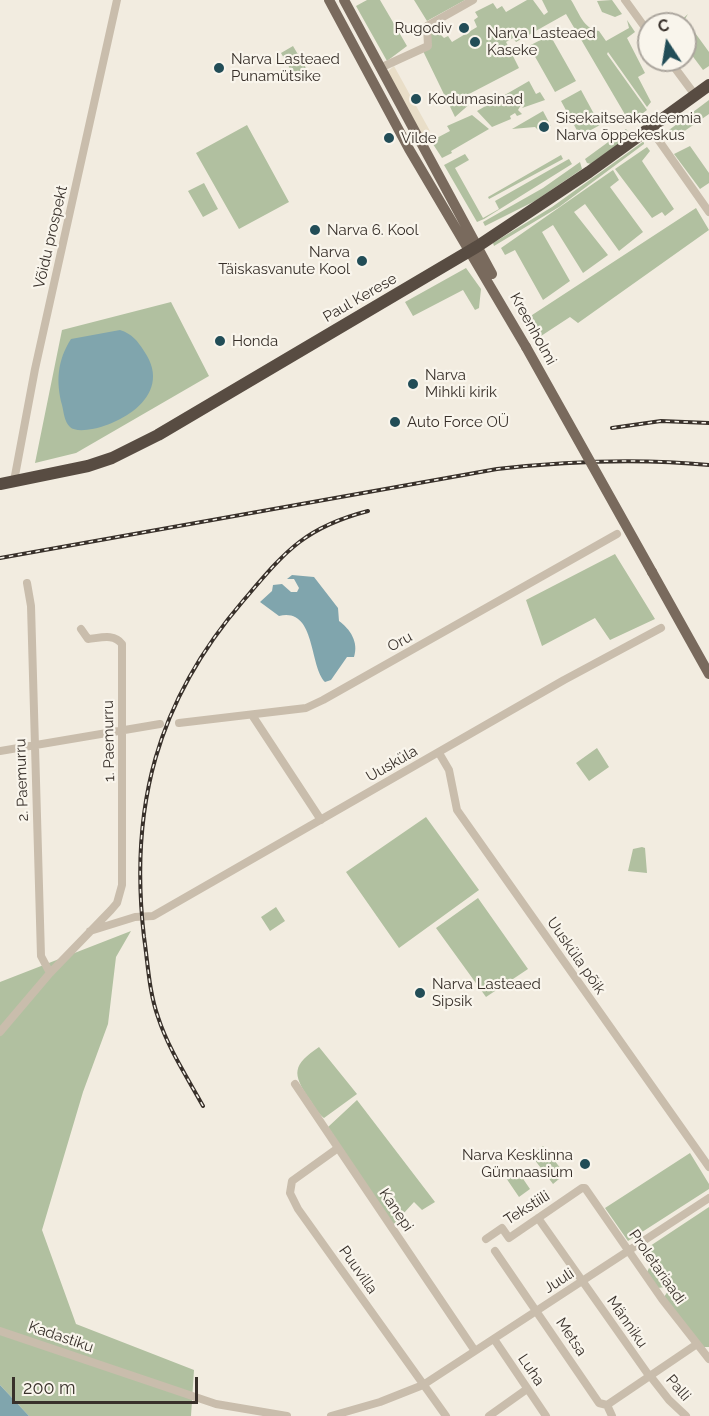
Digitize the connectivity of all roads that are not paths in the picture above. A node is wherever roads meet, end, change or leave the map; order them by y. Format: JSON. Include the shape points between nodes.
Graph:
{"nodes":[{"id":1,"x":117,"y":0,"type":"edge"},
{"id":2,"x":329,"y":0,"type":"edge"},
{"id":3,"x":344,"y":0,"type":"edge"},
{"id":4,"x":473,"y":0,"type":"edge"},
{"id":5,"x":625,"y":0,"type":"edge"},
{"id":6,"x":637,"y":16,"type":"edge"},
{"id":7,"x":380,"y":68,"type":"junction"},
{"id":8,"x":678,"y":72,"type":"edge"},
{"id":9,"x":709,"y":85,"type":"edge"},
{"id":10,"x":695,"y":95,"type":"junction"},
{"id":11,"x":650,"y":128,"type":"junction"},
{"id":12,"x":709,"y":212,"type":"edge"},
{"id":13,"x":474,"y":248,"type":"junction"},
{"id":14,"x":14,"y":481,"type":"junction"},
{"id":15,"x":0,"y":484,"type":"edge"},
{"id":16,"x":617,"y":534,"type":"dead end"},
{"id":17,"x":654,"y":571,"type":"junction"},
{"id":18,"x":27,"y":583,"type":"dead end"},
{"id":19,"x":661,"y":628,"type":"dead end"},
{"id":20,"x":81,"y":629,"type":"dead end"},
{"id":21,"x":709,"y":660,"type":"edge"},
{"id":22,"x":709,"y":674,"type":"edge"},
{"id":23,"x":252,"y":715,"type":"junction"},
{"id":24,"x":179,"y":723,"type":"dead end"},
{"id":25,"x":160,"y":724,"type":"dead end"},
{"id":26,"x":123,"y":729,"type":"junction"},
{"id":27,"x":35,"y":745,"type":"junction"},
{"id":28,"x":0,"y":751,"type":"edge"},
{"id":29,"x":439,"y":753,"type":"junction"},
{"id":30,"x":321,"y":820,"type":"junction"},
{"id":31,"x":90,"y":931,"type":"junction"},
{"id":32,"x":50,"y":973,"type":"junction"},
{"id":33,"x":1,"y":1029,"type":"edge"},
{"id":34,"x":295,"y":1084,"type":"dead end"},
{"id":35,"x":338,"y":1148,"type":"junction"},
{"id":36,"x":709,"y":1167,"type":"edge"},
{"id":37,"x":585,"y":1188,"type":"joint"},
{"id":38,"x":709,"y":1198,"type":"edge"},
{"id":39,"x":538,"y":1218,"type":"junction"},
{"id":40,"x":486,"y":1239,"type":"dead end"},
{"id":41,"x":495,"y":1251,"type":"dead end"},
{"id":42,"x":629,"y":1251,"type":"junction"},
{"id":43,"x":582,"y":1282,"type":"junction"},
{"id":44,"x":537,"y":1311,"type":"junction"},
{"id":45,"x":0,"y":1331,"type":"edge"},
{"id":46,"x":494,"y":1339,"type":"junction"},
{"id":47,"x":697,"y":1344,"type":"junction"},
{"id":48,"x":476,"y":1351,"type":"junction"},
{"id":49,"x":709,"y":1359,"type":"edge"},
{"id":50,"x":650,"y":1377,"type":"junction"},
{"id":51,"x":423,"y":1385,"type":"junction"},
{"id":52,"x":527,"y":1389,"type":"junction"},
{"id":53,"x":607,"y":1406,"type":"junction"},
{"id":54,"x":287,"y":1416,"type":"edge"},
{"id":55,"x":331,"y":1416,"type":"edge"},
{"id":56,"x":446,"y":1416,"type":"edge"},
{"id":57,"x":489,"y":1416,"type":"edge"},
{"id":58,"x":546,"y":1416,"type":"edge"},
{"id":59,"x":612,"y":1416,"type":"edge"},
{"id":60,"x":686,"y":1416,"type":"edge"}],
"edges":[{"from":1,"to":14,"type":"street","name":"Võidu prospekt"},
{"from":2,"to":13,"type":"main road","name":"Kreenholmi","via":[[409,148]]},
{"from":3,"to":7,"type":"main road","name":"Kreenholmi"},
{"from":4,"to":7,"type":"street","via":[[427,26],[428,46]]},
{"from":5,"to":6,"type":"street"},
{"from":7,"to":13,"type":"main road","name":"Kreenholmi"},
{"from":8,"to":10,"type":"street"},
{"from":9,"to":10,"type":"highway","name":"Paul Kerese"},
{"from":10,"to":11,"type":"highway","name":"Paul Kerese"},
{"from":11,"to":12,"type":"street"},
{"from":11,"to":13,"type":"highway","name":"Paul Kerese"},
{"from":13,"to":14,"type":"highway","name":"Paul Kerese","via":[[135,447],[88,466]]},
{"from":13,"to":17,"type":"main road","name":"Kreenholmi","bridge":true},
{"from":14,"to":15,"type":"highway","name":"Paul Kerese"},
{"from":16,"to":23,"type":"street","name":"Oru","via":[[323,700],[306,708]]},
{"from":17,"to":21,"type":"main road","name":"Kreenholmi"},
{"from":17,"to":22,"type":"main road","name":"Kreenholmi"},
{"from":18,"to":27,"type":"street","name":"2. Paemurru"},
{"from":19,"to":29,"type":"street","name":"Uusküla"},
{"from":20,"to":26,"type":"street","name":"1. Paemurru","via":[[88,639],[111,637],[122,644]]},
{"from":23,"to":24,"type":"street","name":"Oru"},
{"from":23,"to":30,"type":"street"},
{"from":25,"to":26,"type":"street"},
{"from":26,"to":27,"type":"street"},
{"from":26,"to":31,"type":"street","name":"1. Paemurru","via":[[122,885],[117,903]]},
{"from":27,"to":28,"type":"street"},
{"from":27,"to":32,"type":"street","name":"2. Paemurru","via":[[41,956]]},
{"from":29,"to":30,"type":"street","name":"Uusküla"},
{"from":29,"to":36,"type":"street","name":"Uusküla põik","via":[[449,770],[457,810]]},
{"from":30,"to":31,"type":"street","name":"Uusküla","via":[[153,916],[135,917]]},
{"from":31,"to":32,"type":"street"},
{"from":32,"to":33,"type":"street"},
{"from":34,"to":35,"type":"street","name":"Kanepi"},
{"from":35,"to":48,"type":"street","name":"Kanepi"},
{"from":35,"to":51,"type":"street","name":"Puuvilla","via":[[292,1181],[291,1193],[298,1209]]},
{"from":37,"to":39,"type":"street","name":"Tekstiili"},
{"from":37,"to":42,"type":"street","name":"Proletariaadi"},
{"from":38,"to":42,"type":"street","name":"Juuli"},
{"from":39,"to":40,"type":"street","name":"Tekstiili","via":[[509,1238],[502,1228]]},
{"from":39,"to":43,"type":"street","name":"Männiku"},
{"from":41,"to":44,"type":"street","name":"Metsa"},
{"from":42,"to":43,"type":"street","name":"Juuli"},
{"from":42,"to":47,"type":"street","name":"Proletariaadi"},
{"from":43,"to":44,"type":"street","name":"Juuli"},
{"from":43,"to":50,"type":"street","name":"Männiku"},
{"from":44,"to":46,"type":"street","name":"Juuli"},
{"from":44,"to":53,"type":"street","name":"Metsa","via":[[599,1403]]},
{"from":45,"to":54,"type":"street","name":"Kadastiku","via":[[216,1404]]},
{"from":46,"to":48,"type":"street","name":"Juuli"},
{"from":46,"to":52,"type":"street","name":"Luha"},
{"from":47,"to":49,"type":"street","name":"Proletariaadi"},
{"from":47,"to":50,"type":"street"},
{"from":48,"to":51,"type":"street","name":"Juuli"},
{"from":50,"to":53,"type":"street"},
{"from":50,"to":60,"type":"street","name":"Palli"},
{"from":51,"to":55,"type":"street"},
{"from":51,"to":56,"type":"street","name":"Puuvilla"},
{"from":52,"to":57,"type":"street"},
{"from":52,"to":58,"type":"street","name":"Luha"},
{"from":53,"to":59,"type":"street","name":"Metsa"}]}
